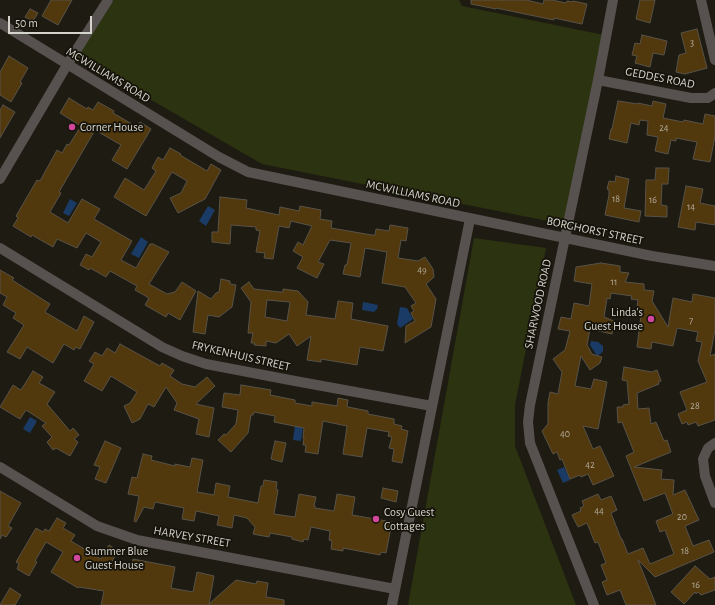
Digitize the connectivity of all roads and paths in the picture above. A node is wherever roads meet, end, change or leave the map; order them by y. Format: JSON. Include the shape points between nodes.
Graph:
{"nodes":[{"id":1,"x":108,"y":0,"type":"edge"},
{"id":2,"x":612,"y":0,"type":"edge"},
{"id":3,"x":701,"y":0,"type":"edge"},
{"id":4,"x":0,"y":23,"type":"edge"},
{"id":5,"x":715,"y":60,"type":"edge"},
{"id":6,"x":67,"y":65,"type":"junction"},
{"id":7,"x":598,"y":80,"type":"junction"},
{"id":8,"x":715,"y":93,"type":"edge"},
{"id":9,"x":0,"y":180,"type":"edge"},
{"id":10,"x":470,"y":219,"type":"junction"},
{"id":11,"x":565,"y":238,"type":"junction"},
{"id":12,"x":0,"y":248,"type":"edge"},
{"id":13,"x":715,"y":266,"type":"edge"},
{"id":14,"x":432,"y":406,"type":"junction"},
{"id":15,"x":715,"y":443,"type":"edge"},
{"id":16,"x":0,"y":467,"type":"edge"},
{"id":17,"x":715,"y":503,"type":"edge"},
{"id":18,"x":395,"y":589,"type":"junction"},
{"id":19,"x":392,"y":605,"type":"edge"},
{"id":20,"x":594,"y":605,"type":"edge"}],
"edges":[{"from":1,"to":6,"type":"street"},
{"from":2,"to":7,"type":"street","name":"SHARWOOD ROAD"},
{"from":3,"to":5,"type":"street"},
{"from":4,"to":6,"type":"street","name":"MCWILLIAMS ROAD"},
{"from":6,"to":9,"type":"street"},
{"from":6,"to":10,"type":"street","name":"MCWILLIAMS ROAD","via":[[248,172]]},
{"from":7,"to":8,"type":"street","name":"GEDDES ROAD","via":[[690,98],[708,98]]},
{"from":7,"to":11,"type":"street","name":"SHARWOOD ROAD"},
{"from":10,"to":11,"type":"street","name":"BORGHORST STREET"},
{"from":10,"to":14,"type":"street","name":"MCWILLIAMS ROAD"},
{"from":11,"to":13,"type":"street","name":"BORGHORST STREET"},
{"from":11,"to":20,"type":"street","name":"SHARWOOD ROAD","via":[[528,422],[530,443]]},
{"from":12,"to":14,"type":"street","name":"FRYKENHUIS STREET","via":[[162,347],[182,356],[206,364],[295,382]]},
{"from":14,"to":18,"type":"street","name":"MCWILLIAMS ROAD"},
{"from":15,"to":17,"type":"street","via":[[708,448],[703,459],[705,476]]},
{"from":16,"to":18,"type":"street","name":"HARVEY STREET","via":[[97,526],[137,540]]},
{"from":18,"to":19,"type":"street","name":"MCWILLIAMS ROAD"}]}
